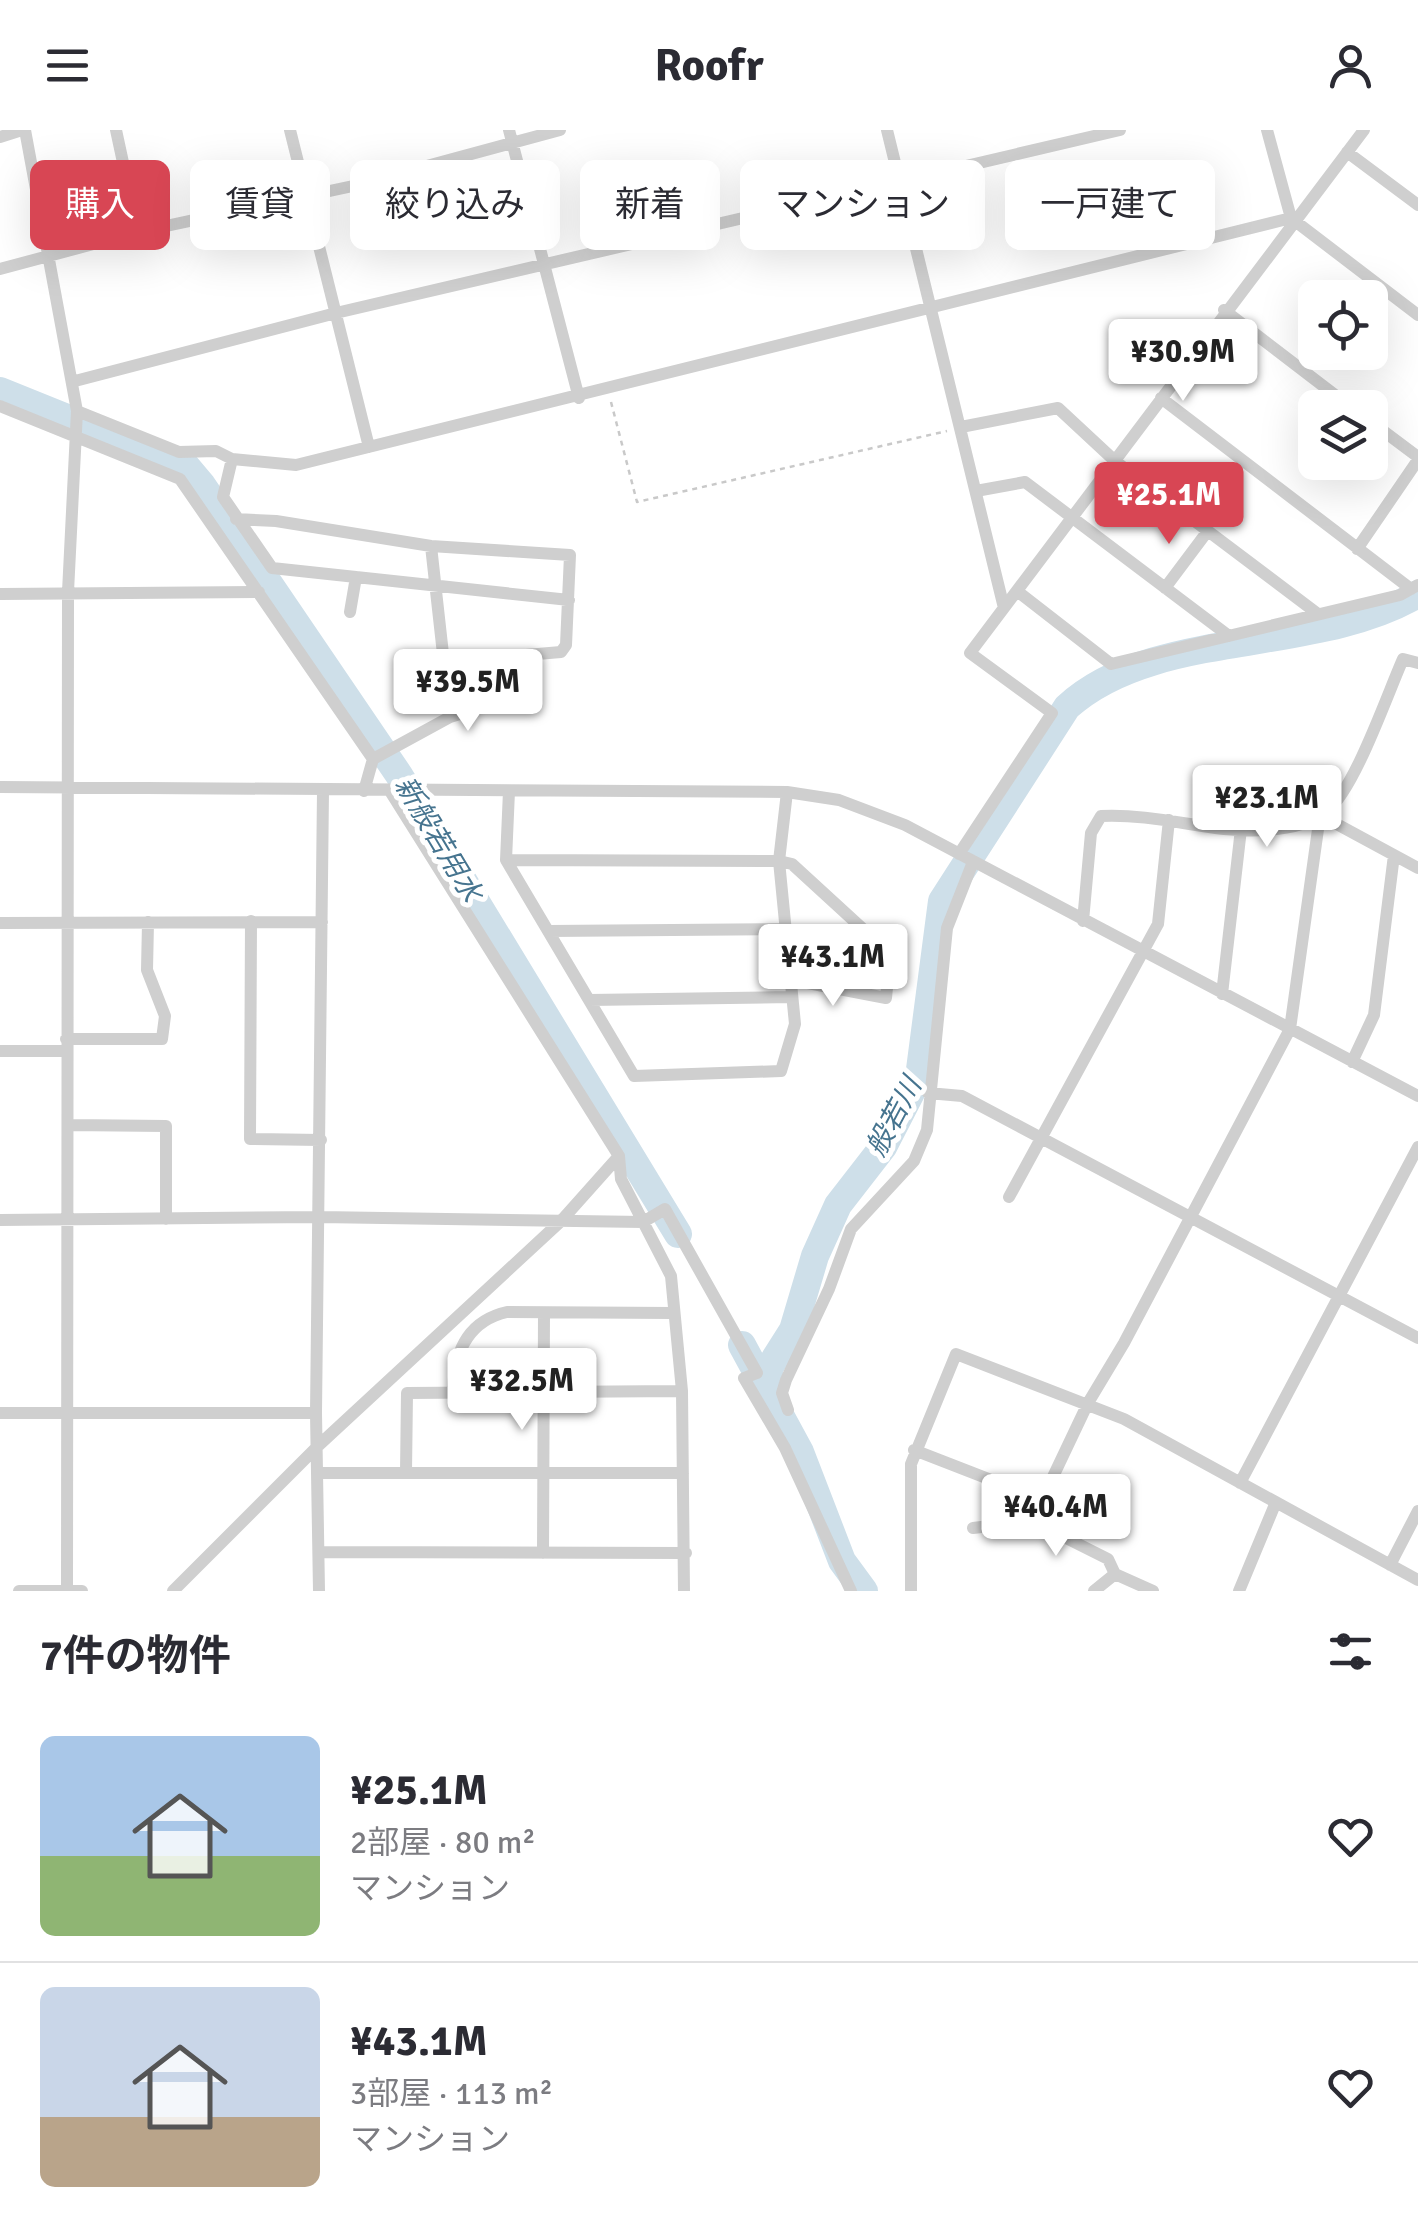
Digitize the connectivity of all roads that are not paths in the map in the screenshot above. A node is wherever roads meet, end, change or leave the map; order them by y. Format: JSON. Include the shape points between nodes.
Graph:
{"nodes":[{"id":1,"x":24,"y":130,"type":"edge"},
{"id":2,"x":116,"y":130,"type":"edge"},
{"id":3,"x":290,"y":130,"type":"edge"},
{"id":4,"x":560,"y":130,"type":"edge"},
{"id":5,"x":886,"y":130,"type":"edge"},
{"id":6,"x":1120,"y":130,"type":"edge"},
{"id":7,"x":1267,"y":130,"type":"edge"},
{"id":8,"x":1364,"y":130,"type":"edge"},
{"id":9,"x":0,"y":136,"type":"edge"},
{"id":10,"x":511,"y":136,"type":"edge"},
{"id":11,"x":1347,"y":152,"type":"junction"},
{"id":12,"x":122,"y":160,"type":"edge"},
{"id":13,"x":298,"y":160,"type":"edge"},
{"id":14,"x":894,"y":160,"type":"edge"},
{"id":15,"x":985,"y":163,"type":"edge"},
{"id":16,"x":330,"y":189,"type":"edge"},
{"id":17,"x":1418,"y":205,"type":"edge"},
{"id":18,"x":1293,"y":220,"type":"junction"},
{"id":19,"x":740,"y":222,"type":"edge"},
{"id":20,"x":72,"y":250,"type":"edge"},
{"id":21,"x":320,"y":250,"type":"edge"},
{"id":22,"x":917,"y":250,"type":"edge"},
{"id":23,"x":50,"y":256,"type":"junction"},
{"id":24,"x":546,"y":267,"type":"junction"},
{"id":25,"x":0,"y":269,"type":"edge"},
{"id":26,"x":933,"y":310,"type":"junction"},
{"id":27,"x":1224,"y":310,"type":"junction"},
{"id":28,"x":336,"y":313,"type":"junction"},
{"id":29,"x":1418,"y":315,"type":"edge"},
{"id":30,"x":75,"y":381,"type":"junction"},
{"id":31,"x":1328,"y":390,"type":"edge"},
{"id":32,"x":579,"y":398,"type":"junction"},
{"id":33,"x":1161,"y":398,"type":"junction"},
{"id":34,"x":0,"y":406,"type":"edge"},
{"id":35,"x":76,"y":414,"type":"junction"},
{"id":36,"x":961,"y":427,"type":"junction"},
{"id":37,"x":1388,"y":435,"type":"edge"},
{"id":38,"x":74,"y":438,"type":"junction"},
{"id":39,"x":369,"y":447,"type":"junction"},
{"id":40,"x":1418,"y":458,"type":"edge"},
{"id":41,"x":232,"y":459,"type":"junction"},
{"id":42,"x":1115,"y":461,"type":"junction"},
{"id":43,"x":976,"y":491,"type":"junction"},
{"id":44,"x":1073,"y":517,"type":"junction"},
{"id":45,"x":236,"y":519,"type":"junction"},
{"id":46,"x":1207,"y":532,"type":"junction"},
{"id":47,"x":431,"y":546,"type":"junction"},
{"id":48,"x":1356,"y":550,"type":"junction"},
{"id":49,"x":356,"y":577,"type":"junction"},
{"id":50,"x":438,"y":586,"type":"junction"},
{"id":51,"x":1414,"y":587,"type":"edge"},
{"id":52,"x":1166,"y":588,"type":"junction"},
{"id":53,"x":1016,"y":591,"type":"junction"},
{"id":54,"x":68,"y":592,"type":"junction"},
{"id":55,"x":259,"y":592,"type":"junction"},
{"id":56,"x":0,"y":594,"type":"edge"},
{"id":57,"x":569,"y":600,"type":"junction"},
{"id":58,"x":1004,"y":608,"type":"junction"},
{"id":59,"x":350,"y":612,"type":"dead end"},
{"id":60,"x":1318,"y":614,"type":"junction"},
{"id":61,"x":1229,"y":636,"type":"junction"},
{"id":62,"x":446,"y":662,"type":"junction"},
{"id":63,"x":1418,"y":663,"type":"edge"},
{"id":64,"x":523,"y":694,"type":"dead end"},
{"id":65,"x":450,"y":716,"type":"junction"},
{"id":66,"x":373,"y":759,"type":"junction"},
{"id":67,"x":0,"y":787,"type":"edge"},
{"id":68,"x":68,"y":787,"type":"junction"},
{"id":69,"x":323,"y":790,"type":"junction"},
{"id":70,"x":364,"y":791,"type":"junction"},
{"id":71,"x":394,"y":791,"type":"junction"},
{"id":72,"x":509,"y":791,"type":"junction"},
{"id":73,"x":787,"y":792,"type":"junction"},
{"id":74,"x":1320,"y":816,"type":"junction"},
{"id":75,"x":1169,"y":820,"type":"junction"},
{"id":76,"x":1241,"y":829,"type":"junction"},
{"id":77,"x":959,"y":854,"type":"junction"},
{"id":78,"x":1394,"y":856,"type":"junction"},
{"id":79,"x":506,"y":860,"type":"junction"},
{"id":80,"x":779,"y":861,"type":"junction"},
{"id":81,"x":973,"y":862,"type":"junction"},
{"id":82,"x":1418,"y":868,"type":"edge"},
{"id":83,"x":67,"y":920,"type":"junction"},
{"id":84,"x":1084,"y":921,"type":"junction"},
{"id":85,"x":148,"y":922,"type":"junction"},
{"id":86,"x":251,"y":922,"type":"junction"},
{"id":87,"x":322,"y":922,"type":"junction"},
{"id":88,"x":0,"y":923,"type":"edge"},
{"id":89,"x":784,"y":929,"type":"junction"},
{"id":90,"x":548,"y":930,"type":"junction"},
{"id":91,"x":1142,"y":953,"type":"junction"},
{"id":92,"x":788,"y":979,"type":"junction"},
{"id":93,"x":1222,"y":994,"type":"junction"},
{"id":94,"x":791,"y":997,"type":"junction"},
{"id":95,"x":589,"y":1000,"type":"junction"},
{"id":96,"x":1290,"y":1029,"type":"junction"},
{"id":97,"x":66,"y":1045,"type":"junction"},
{"id":98,"x":0,"y":1051,"type":"edge"},
{"id":99,"x":1352,"y":1062,"type":"junction"},
{"id":100,"x":928,"y":1093,"type":"junction"},
{"id":101,"x":1418,"y":1096,"type":"edge"},
{"id":102,"x":68,"y":1125,"type":"junction"},
{"id":103,"x":1042,"y":1138,"type":"junction"},
{"id":104,"x":321,"y":1140,"type":"junction"},
{"id":105,"x":1418,"y":1147,"type":"edge"},
{"id":106,"x":619,"y":1156,"type":"junction"},
{"id":107,"x":1009,"y":1197,"type":"dead end"},
{"id":108,"x":1190,"y":1214,"type":"junction"},
{"id":109,"x":320,"y":1218,"type":"junction"},
{"id":110,"x":0,"y":1220,"type":"edge"},
{"id":111,"x":166,"y":1220,"type":"junction"},
{"id":112,"x":68,"y":1221,"type":"junction"},
{"id":113,"x":561,"y":1222,"type":"junction"},
{"id":114,"x":643,"y":1222,"type":"junction"},
{"id":115,"x":1339,"y":1296,"type":"junction"},
{"id":116,"x":673,"y":1312,"type":"junction"},
{"id":117,"x":544,"y":1313,"type":"junction"},
{"id":118,"x":1418,"y":1338,"type":"edge"},
{"id":119,"x":452,"y":1391,"type":"junction"},
{"id":120,"x":682,"y":1391,"type":"junction"},
{"id":121,"x":544,"y":1394,"type":"junction"},
{"id":122,"x":1088,"y":1402,"type":"junction"},
{"id":123,"x":788,"y":1410,"type":"dead end"},
{"id":124,"x":0,"y":1413,"type":"edge"},
{"id":125,"x":66,"y":1413,"type":"junction"},
{"id":126,"x":316,"y":1413,"type":"junction"},
{"id":127,"x":319,"y":1446,"type":"junction"},
{"id":128,"x":914,"y":1450,"type":"junction"},
{"id":129,"x":406,"y":1472,"type":"junction"},
{"id":130,"x":320,"y":1473,"type":"junction"},
{"id":131,"x":684,"y":1473,"type":"junction"},
{"id":132,"x":542,"y":1474,"type":"junction"},
{"id":133,"x":1240,"y":1483,"type":"junction"},
{"id":134,"x":1043,"y":1500,"type":"junction"},
{"id":135,"x":1276,"y":1502,"type":"junction"},
{"id":136,"x":1418,"y":1511,"type":"edge"},
{"id":137,"x":1032,"y":1521,"type":"junction"},
{"id":138,"x":973,"y":1528,"type":"dead end"},
{"id":139,"x":320,"y":1552,"type":"junction"},
{"id":140,"x":543,"y":1553,"type":"junction"},
{"id":141,"x":686,"y":1553,"type":"junction"},
{"id":142,"x":1390,"y":1566,"type":"junction"},
{"id":143,"x":1115,"y":1574,"type":"junction"},
{"id":144,"x":1418,"y":1580,"type":"edge"},
{"id":145,"x":19,"y":1591,"type":"edge"},
{"id":146,"x":67,"y":1591,"type":"edge"},
{"id":147,"x":82,"y":1591,"type":"edge"},
{"id":148,"x":174,"y":1591,"type":"edge"},
{"id":149,"x":319,"y":1591,"type":"edge"},
{"id":150,"x":684,"y":1591,"type":"edge"},
{"id":151,"x":851,"y":1591,"type":"edge"},
{"id":152,"x":911,"y":1591,"type":"edge"},
{"id":153,"x":1094,"y":1591,"type":"edge"},
{"id":154,"x":1154,"y":1591,"type":"edge"},
{"id":155,"x":1239,"y":1591,"type":"edge"}],
"edges":[{"from":1,"to":9,"type":"street"},
{"from":1,"to":23,"type":"street"},
{"from":2,"to":12,"type":"street"},
{"from":3,"to":13,"type":"street"},
{"from":4,"to":10,"type":"street"},
{"from":5,"to":14,"type":"street"},
{"from":6,"to":15,"type":"street"},
{"from":7,"to":18,"type":"street"},
{"from":8,"to":11,"type":"street"},
{"from":10,"to":16,"type":"street"},
{"from":10,"to":24,"type":"street"},
{"from":11,"to":17,"type":"street"},
{"from":11,"to":18,"type":"street"},
{"from":18,"to":26,"type":"street"},
{"from":18,"to":27,"type":"street"},
{"from":18,"to":29,"type":"street"},
{"from":19,"to":24,"type":"street"},
{"from":20,"to":23,"type":"street"},
{"from":21,"to":28,"type":"street"},
{"from":22,"to":26,"type":"street"},
{"from":23,"to":25,"type":"street"},
{"from":23,"to":30,"type":"street"},
{"from":24,"to":28,"type":"street"},
{"from":24,"to":32,"type":"street"},
{"from":26,"to":32,"type":"street"},
{"from":26,"to":36,"type":"street"},
{"from":27,"to":31,"type":"street"},
{"from":27,"to":33,"type":"street"},
{"from":28,"to":30,"type":"street"},
{"from":28,"to":39,"type":"street"},
{"from":30,"to":35,"type":"street"},
{"from":32,"to":39,"type":"street"},
{"from":33,"to":42,"type":"street"},
{"from":33,"to":48,"type":"street"},
{"from":34,"to":38,"type":"street"},
{"from":35,"to":38,"type":"street"},
{"from":35,"to":41,"type":"street","via":[[180,452],[216,451]]},
{"from":36,"to":42,"type":"street","via":[[1058,408]]},
{"from":36,"to":43,"type":"street"},
{"from":37,"to":40,"type":"street"},
{"from":38,"to":54,"type":"street"},
{"from":38,"to":55,"type":"street","via":[[180,479]]},
{"from":39,"to":41,"type":"street","via":[[296,465]]},
{"from":40,"to":48,"type":"street"},
{"from":41,"to":45,"type":"street","via":[[224,497]]},
{"from":42,"to":44,"type":"street"},
{"from":42,"to":46,"type":"street"},
{"from":43,"to":44,"type":"street","via":[[1025,482]]},
{"from":43,"to":58,"type":"street"},
{"from":44,"to":52,"type":"street"},
{"from":44,"to":53,"type":"street"},
{"from":45,"to":47,"type":"street"},
{"from":45,"to":49,"type":"street","via":[[272,568]]},
{"from":46,"to":52,"type":"street"},
{"from":46,"to":60,"type":"street"},
{"from":47,"to":50,"type":"street"},
{"from":47,"to":57,"type":"street","via":[[564,552],[570,558]]},
{"from":48,"to":51,"type":"street"},
{"from":49,"to":50,"type":"street"},
{"from":49,"to":59,"type":"street"},
{"from":50,"to":57,"type":"street"},
{"from":50,"to":62,"type":"street"},
{"from":51,"to":60,"type":"street"},
{"from":52,"to":61,"type":"street"},
{"from":53,"to":58,"type":"street"},
{"from":53,"to":61,"type":"street","via":[[1111,664]]},
{"from":54,"to":55,"type":"street"},
{"from":54,"to":56,"type":"street"},
{"from":54,"to":68,"type":"street"},
{"from":55,"to":66,"type":"street"},
{"from":57,"to":62,"type":"street","via":[[562,652]]},
{"from":58,"to":77,"type":"street","via":[[970,654],[1052,714]]},
{"from":60,"to":61,"type":"street"},
{"from":62,"to":65,"type":"street"},
{"from":63,"to":74,"type":"street","via":[[1403,659],[1345,788]]},
{"from":64,"to":65,"type":"street"},
{"from":65,"to":66,"type":"street"},
{"from":66,"to":70,"type":"street"},
{"from":67,"to":68,"type":"street"},
{"from":68,"to":69,"type":"street"},
{"from":68,"to":83,"type":"street"},
{"from":69,"to":70,"type":"street"},
{"from":69,"to":87,"type":"street"},
{"from":70,"to":71,"type":"street"},
{"from":71,"to":72,"type":"street"},
{"from":71,"to":106,"type":"street"},
{"from":72,"to":73,"type":"street"},
{"from":72,"to":79,"type":"street"},
{"from":73,"to":77,"type":"street","via":[[869,808]]},
{"from":73,"to":80,"type":"street"},
{"from":74,"to":76,"type":"street"},
{"from":74,"to":78,"type":"street"},
{"from":74,"to":96,"type":"street"},
{"from":75,"to":76,"type":"street"},
{"from":75,"to":84,"type":"street","via":[[1101,816],[1092,833]]},
{"from":75,"to":91,"type":"street","via":[[1158,924]]},
{"from":76,"to":93,"type":"street"},
{"from":77,"to":81,"type":"street"},
{"from":78,"to":82,"type":"street"},
{"from":78,"to":99,"type":"street","via":[[1374,1015]]},
{"from":79,"to":80,"type":"street"},
{"from":79,"to":90,"type":"street"},
{"from":80,"to":89,"type":"street"},
{"from":80,"to":92,"type":"street","via":[[792,864],[864,930],[892,937],[886,998]]},
{"from":81,"to":84,"type":"street"},
{"from":81,"to":100,"type":"street","via":[[946,928]]},
{"from":83,"to":85,"type":"street"},
{"from":83,"to":88,"type":"street"},
{"from":83,"to":97,"type":"street"},
{"from":84,"to":91,"type":"street"},
{"from":85,"to":86,"type":"street"},
{"from":85,"to":97,"type":"street","via":[[147,970],[164,1016],[162,1038]]},
{"from":86,"to":87,"type":"street"},
{"from":86,"to":104,"type":"street","via":[[250,1139]]},
{"from":87,"to":104,"type":"street"},
{"from":89,"to":90,"type":"street"},
{"from":89,"to":92,"type":"street"},
{"from":90,"to":95,"type":"street"},
{"from":91,"to":93,"type":"street"},
{"from":91,"to":103,"type":"street"},
{"from":92,"to":94,"type":"street"},
{"from":93,"to":96,"type":"street"},
{"from":94,"to":95,"type":"street"},
{"from":94,"to":95,"type":"street","via":[[796,1024],[780,1072],[634,1076]]},
{"from":96,"to":99,"type":"street"},
{"from":96,"to":108,"type":"street"},
{"from":97,"to":98,"type":"street"},
{"from":97,"to":102,"type":"street"},
{"from":99,"to":101,"type":"street"},
{"from":100,"to":103,"type":"street","via":[[962,1096]]},
{"from":100,"to":123,"type":"street","via":[[927,1130],[914,1161],[851,1228],[786,1380]]},
{"from":102,"to":111,"type":"street","via":[[166,1126]]},
{"from":102,"to":112,"type":"street"},
{"from":103,"to":107,"type":"street"},
{"from":103,"to":108,"type":"street"},
{"from":104,"to":109,"type":"street"},
{"from":105,"to":115,"type":"street"},
{"from":106,"to":113,"type":"street"},
{"from":106,"to":114,"type":"street","via":[[621,1179]]},
{"from":108,"to":115,"type":"street"},
{"from":108,"to":122,"type":"street"},
{"from":109,"to":111,"type":"street"},
{"from":109,"to":113,"type":"street"},
{"from":109,"to":126,"type":"street"},
{"from":110,"to":112,"type":"street"},
{"from":111,"to":112,"type":"street"},
{"from":112,"to":125,"type":"street"},
{"from":113,"to":114,"type":"street"},
{"from":113,"to":127,"type":"street"},
{"from":114,"to":116,"type":"street","via":[[671,1276]]},
{"from":114,"to":151,"type":"street","via":[[666,1210],[757,1373],[744,1378],[786,1448]]},
{"from":115,"to":118,"type":"street"},
{"from":115,"to":133,"type":"street"},
{"from":116,"to":117,"type":"street"},
{"from":116,"to":120,"type":"street"},
{"from":117,"to":119,"type":"street","via":[[490,1316],[458,1349]]},
{"from":117,"to":121,"type":"street"},
{"from":119,"to":121,"type":"street"},
{"from":119,"to":129,"type":"street","via":[[407,1394]]},
{"from":120,"to":121,"type":"street"},
{"from":120,"to":131,"type":"street"},
{"from":121,"to":132,"type":"street"},
{"from":122,"to":128,"type":"street","via":[[956,1354]]},
{"from":122,"to":133,"type":"street"},
{"from":122,"to":134,"type":"street"},
{"from":124,"to":125,"type":"street"},
{"from":125,"to":126,"type":"street"},
{"from":125,"to":146,"type":"street"},
{"from":126,"to":127,"type":"street"},
{"from":127,"to":130,"type":"street"},
{"from":127,"to":148,"type":"street"},
{"from":128,"to":134,"type":"street"},
{"from":128,"to":152,"type":"street"},
{"from":129,"to":130,"type":"street"},
{"from":129,"to":132,"type":"street"},
{"from":130,"to":139,"type":"street"},
{"from":131,"to":132,"type":"street"},
{"from":131,"to":141,"type":"street"},
{"from":132,"to":140,"type":"street"},
{"from":133,"to":135,"type":"street"},
{"from":134,"to":137,"type":"street"},
{"from":135,"to":142,"type":"street"},
{"from":135,"to":155,"type":"street"},
{"from":136,"to":142,"type":"street"},
{"from":137,"to":138,"type":"street"},
{"from":137,"to":143,"type":"street","via":[[1108,1559]]},
{"from":139,"to":140,"type":"street"},
{"from":139,"to":149,"type":"street"},
{"from":140,"to":141,"type":"street"},
{"from":141,"to":150,"type":"street"},
{"from":142,"to":144,"type":"street"},
{"from":143,"to":153,"type":"street"},
{"from":143,"to":154,"type":"street"},
{"from":145,"to":146,"type":"street"},
{"from":146,"to":147,"type":"street"}]}
